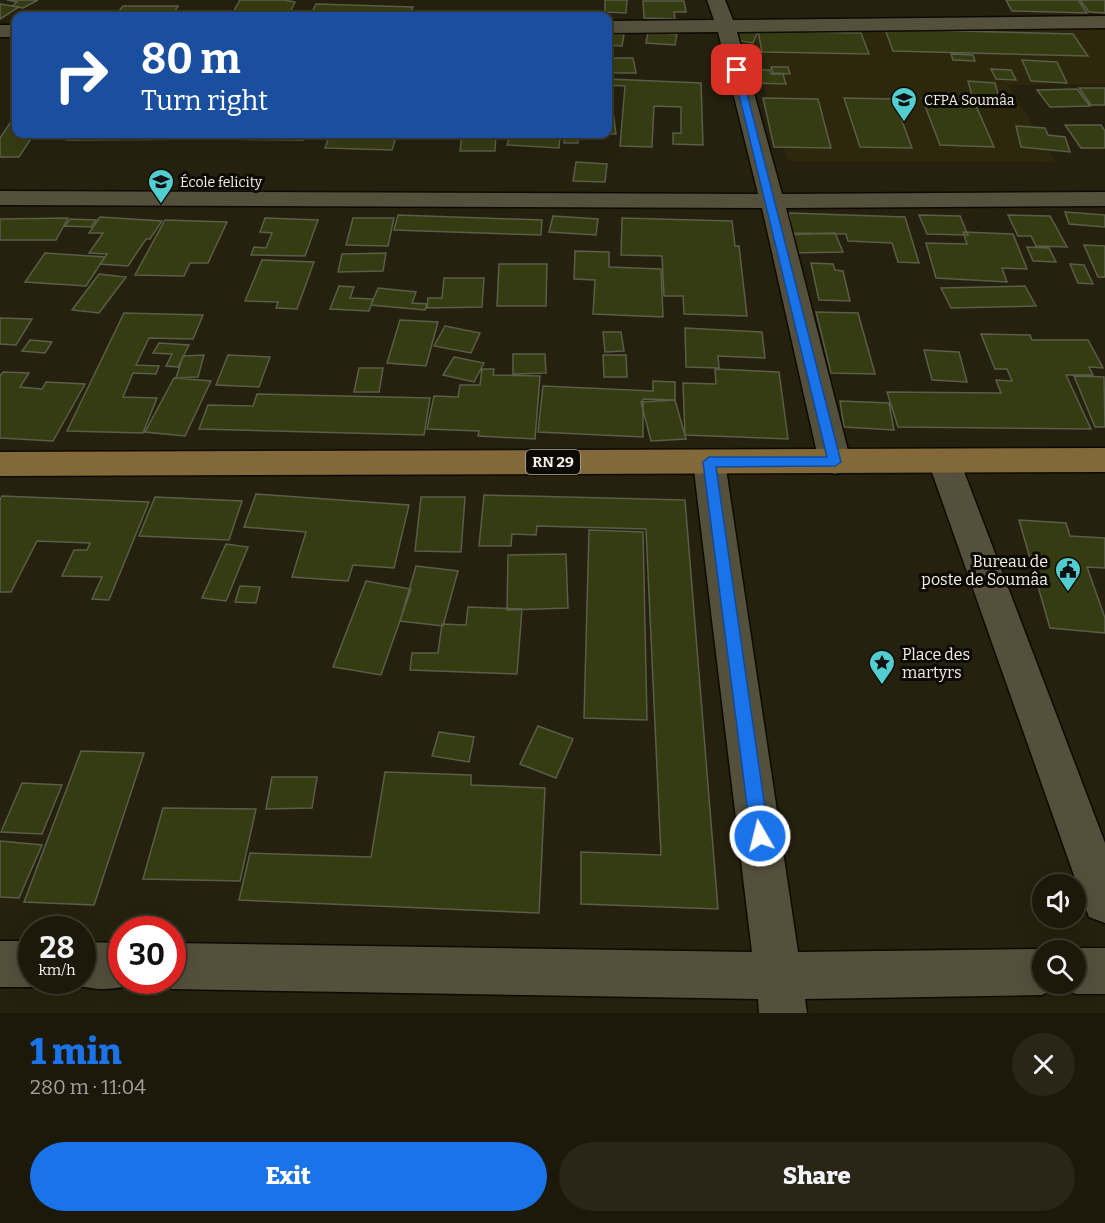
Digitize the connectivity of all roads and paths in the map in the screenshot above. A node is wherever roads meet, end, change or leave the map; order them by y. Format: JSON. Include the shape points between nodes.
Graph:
{"nodes":[{"id":1,"x":716,"y":0,"type":"edge"},
{"id":2,"x":1105,"y":22,"type":"edge"},
{"id":3,"x":726,"y":26,"type":"junction"},
{"id":4,"x":612,"y":27,"type":"edge"},
{"id":5,"x":0,"y":198,"type":"edge"},
{"id":6,"x":1105,"y":199,"type":"edge"},
{"id":7,"x":772,"y":201,"type":"junction"},
{"id":8,"x":1105,"y":460,"type":"edge"},
{"id":9,"x":944,"y":461,"type":"junction"},
{"id":10,"x":709,"y":462,"type":"junction"},
{"id":11,"x":835,"y":462,"type":"junction"},
{"id":12,"x":0,"y":464,"type":"edge"},
{"id":13,"x":1105,"y":901,"type":"edge"},
{"id":14,"x":0,"y":964,"type":"edge"},
{"id":15,"x":18,"y":964,"type":"edge"},
{"id":16,"x":186,"y":967,"type":"edge"},
{"id":17,"x":1105,"y":970,"type":"edge"},
{"id":18,"x":1086,"y":971,"type":"edge"},
{"id":19,"x":1032,"y":973,"type":"edge"},
{"id":20,"x":781,"y":994,"type":"edge"}],
"edges":[{"from":1,"to":3,"type":"street"},
{"from":2,"to":3,"type":"street"},
{"from":3,"to":4,"type":"street"},
{"from":3,"to":7,"type":"street"},
{"from":5,"to":7,"type":"street"},
{"from":6,"to":7,"type":"street"},
{"from":7,"to":11,"type":"street"},
{"from":8,"to":9,"type":"main road","number":"RN 29"},
{"from":9,"to":11,"type":"main road","number":"RN 29"},
{"from":9,"to":13,"type":"street"},
{"from":10,"to":11,"type":"main road","number":"RN 29"},
{"from":10,"to":12,"type":"main road","number":"RN 29"},
{"from":10,"to":20,"type":"street"},
{"from":14,"to":15,"type":"street"},
{"from":16,"to":20,"type":"street"},
{"from":17,"to":18,"type":"street"},
{"from":19,"to":20,"type":"street"}]}
